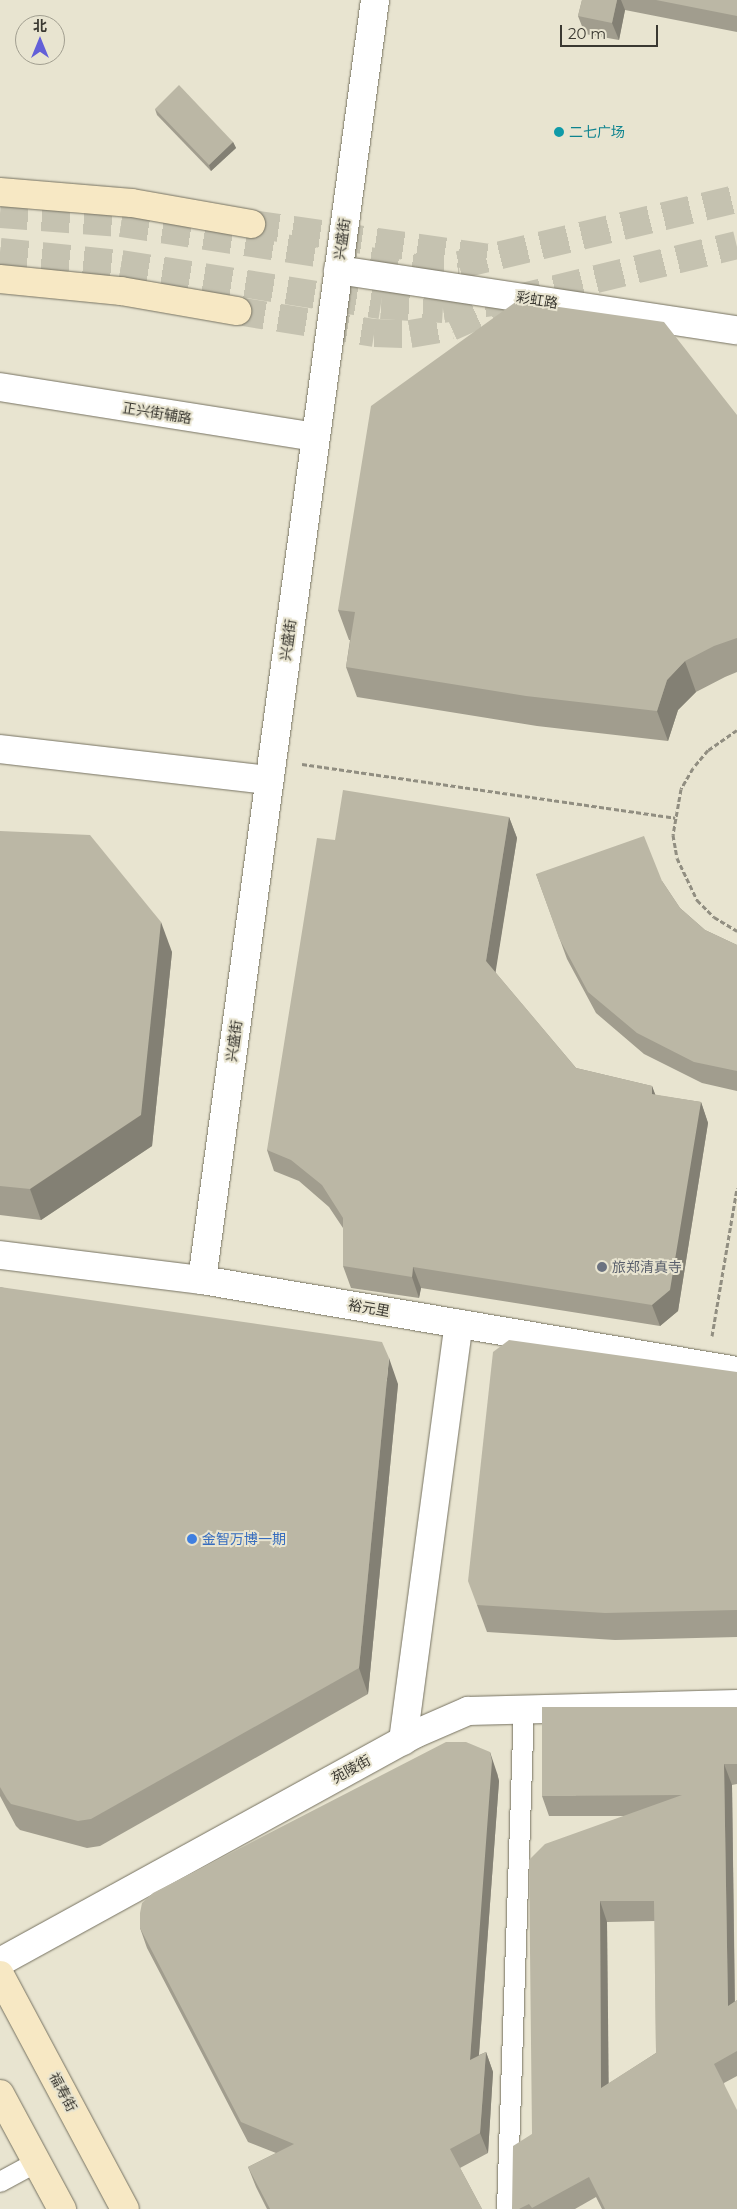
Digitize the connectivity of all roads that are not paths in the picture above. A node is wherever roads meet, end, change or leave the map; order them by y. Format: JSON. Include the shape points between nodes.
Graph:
{"nodes":[{"id":1,"x":375,"y":0,"type":"edge"},
{"id":2,"x":0,"y":192,"type":"edge"},
{"id":3,"x":251,"y":224,"type":"tunnel mouth"},
{"id":4,"x":338,"y":270,"type":"junction"},
{"id":5,"x":0,"y":279,"type":"edge"},
{"id":6,"x":237,"y":311,"type":"tunnel mouth"},
{"id":7,"x":737,"y":330,"type":"edge"},
{"id":8,"x":0,"y":387,"type":"edge"},
{"id":9,"x":315,"y":437,"type":"junction"},
{"id":10,"x":0,"y":749,"type":"edge"},
{"id":11,"x":270,"y":770,"type":"junction"},
{"id":12,"x":0,"y":1255,"type":"edge"},
{"id":13,"x":202,"y":1280,"type":"junction"},
{"id":14,"x":459,"y":1324,"type":"junction"},
{"id":15,"x":737,"y":1371,"type":"edge"},
{"id":16,"x":737,"y":1704,"type":"edge"},
{"id":17,"x":524,"y":1707,"type":"junction"},
{"id":18,"x":403,"y":1741,"type":"junction"},
{"id":19,"x":0,"y":1962,"type":"edge"},
{"id":20,"x":0,"y":1975,"type":"edge"},
{"id":21,"x":0,"y":2094,"type":"edge"},
{"id":22,"x":37,"y":2162,"type":"junction"},
{"id":23,"x":0,"y":2182,"type":"edge"},
{"id":24,"x":62,"y":2209,"type":"edge"},
{"id":25,"x":125,"y":2209,"type":"edge"},
{"id":26,"x":508,"y":2209,"type":"edge"}],
"edges":[{"from":1,"to":4,"type":"street","name":"兴盛街"},
{"from":2,"to":3,"type":"street","via":[[132,203]]},
{"from":4,"to":7,"type":"street","name":"彩虹路"},
{"from":4,"to":9,"type":"street","name":"兴盛街"},
{"from":5,"to":6,"type":"street","via":[[121,291]]},
{"from":8,"to":9,"type":"street","name":"正兴街辅路"},
{"from":9,"to":11,"type":"street","name":"兴盛街"},
{"from":10,"to":11,"type":"street"},
{"from":11,"to":13,"type":"street","name":"兴盛街"},
{"from":12,"to":13,"type":"street","name":"裕元里"},
{"from":13,"to":14,"type":"street","name":"裕元里"},
{"from":14,"to":15,"type":"street","name":"裕元里"},
{"from":14,"to":18,"type":"street"},
{"from":16,"to":17,"type":"street","name":"苑陵街"},
{"from":17,"to":18,"type":"street","name":"苑陵街","via":[[468,1711]]},
{"from":17,"to":26,"type":"lane"},
{"from":18,"to":19,"type":"street","name":"苑陵街"},
{"from":20,"to":25,"type":"street","name":"福寿街"},
{"from":21,"to":22,"type":"street"},
{"from":22,"to":23,"type":"lane"},
{"from":22,"to":24,"type":"street"}]}
